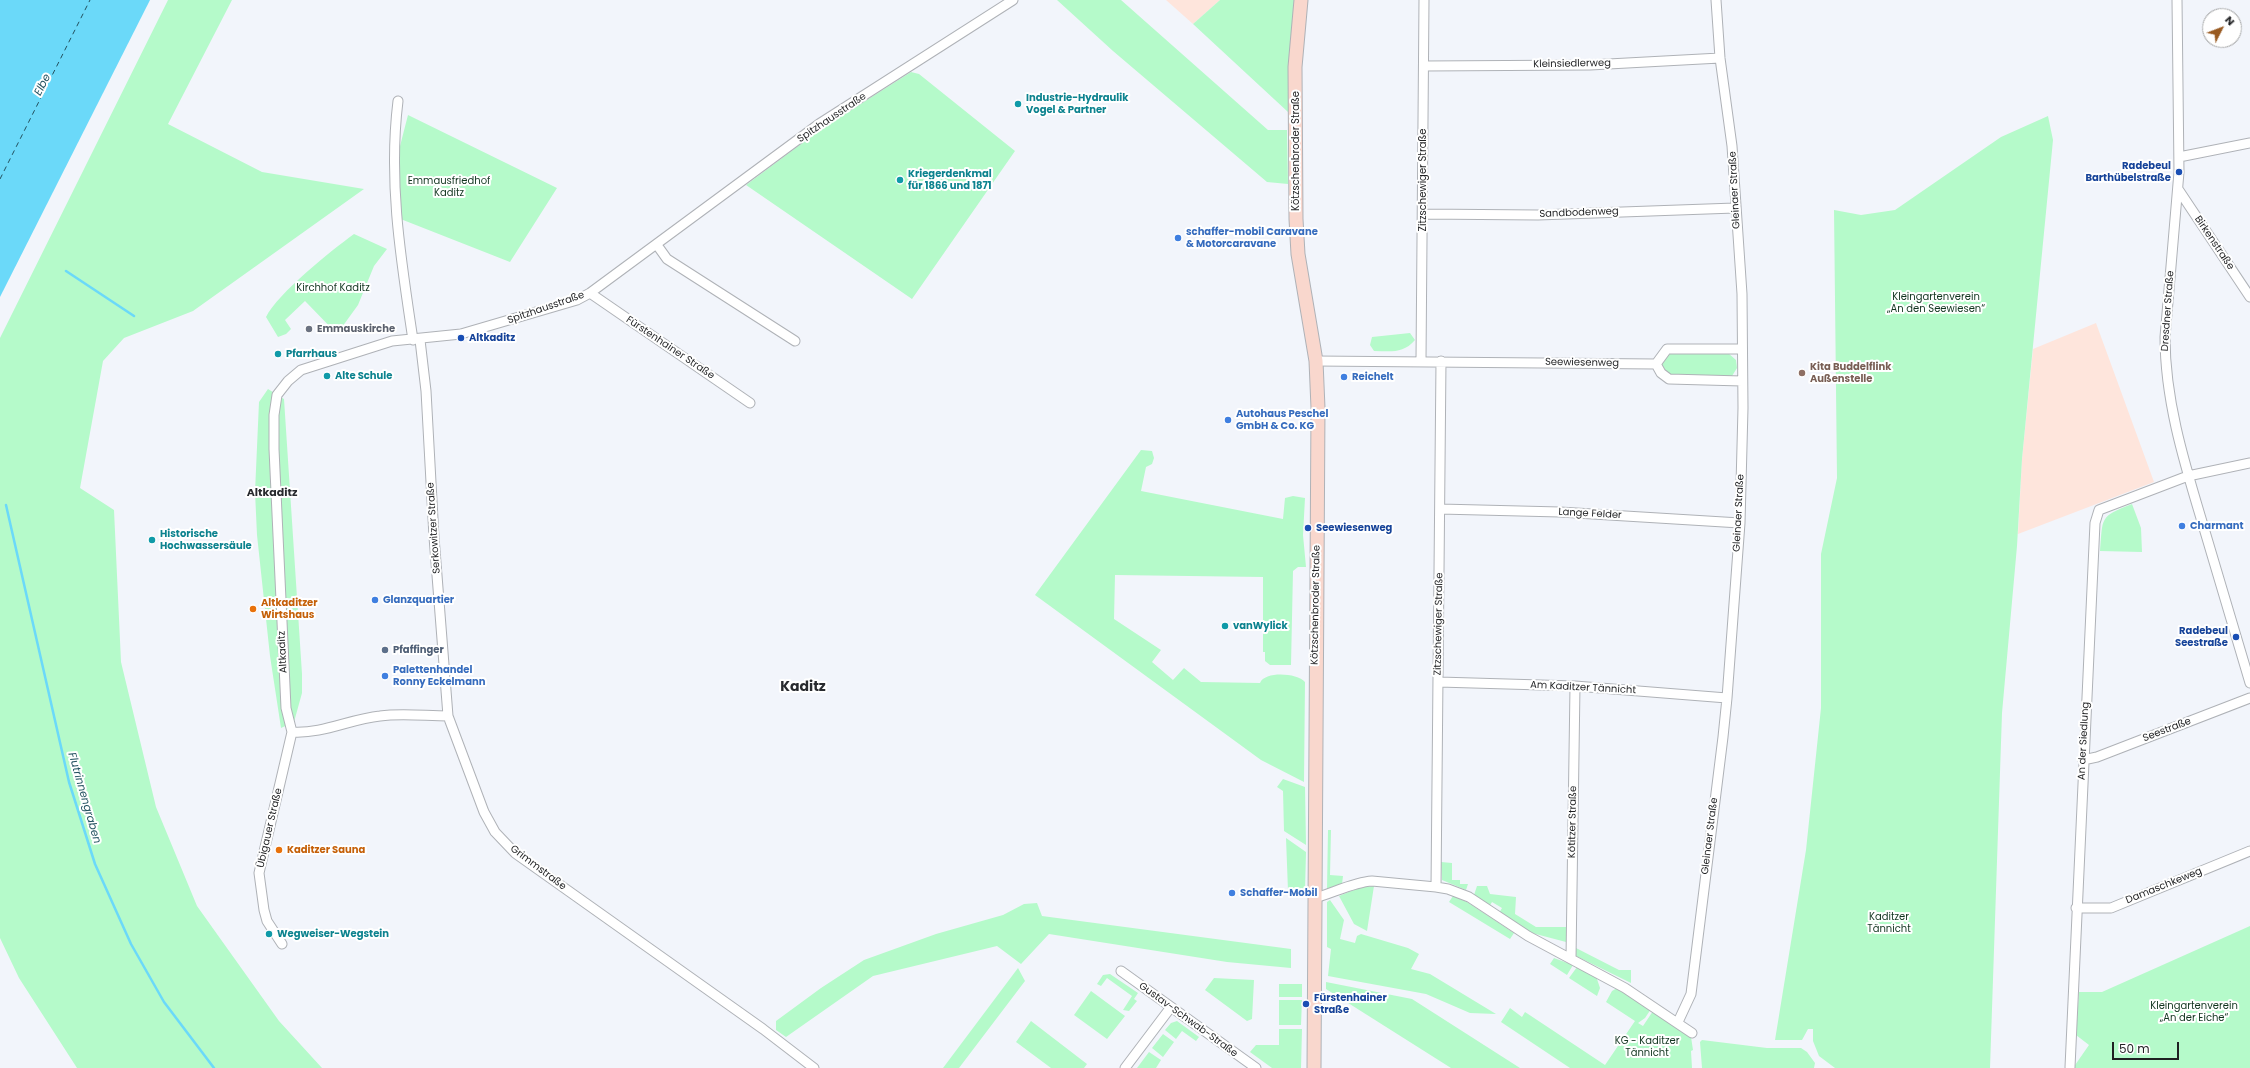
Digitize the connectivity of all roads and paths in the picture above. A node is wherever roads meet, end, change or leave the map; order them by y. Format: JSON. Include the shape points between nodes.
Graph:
{"nodes":[{"id":1,"x":1013,"y":0,"type":"edge"},
{"id":2,"x":1301,"y":0,"type":"edge"},
{"id":3,"x":1424,"y":0,"type":"edge"},
{"id":4,"x":1716,"y":0,"type":"edge"},
{"id":5,"x":2177,"y":0,"type":"edge"},
{"id":6,"x":1720,"y":58,"type":"junction"},
{"id":7,"x":1424,"y":66,"type":"junction"},
{"id":8,"x":398,"y":101,"type":"dead end"},
{"id":9,"x":2250,"y":143,"type":"edge"},
{"id":10,"x":2179,"y":157,"type":"junction"},
{"id":11,"x":2178,"y":189,"type":"junction"},
{"id":12,"x":1735,"y":208,"type":"junction"},
{"id":13,"x":1424,"y":214,"type":"junction"},
{"id":14,"x":657,"y":245,"type":"junction"},
{"id":15,"x":590,"y":293,"type":"junction"},
{"id":16,"x":2250,"y":297,"type":"edge"},
{"id":17,"x":417,"y":340,"type":"junction"},
{"id":18,"x":795,"y":341,"type":"dead end"},
{"id":19,"x":1742,"y":349,"type":"junction"},
{"id":20,"x":1421,"y":360,"type":"junction"},
{"id":21,"x":1316,"y":361,"type":"junction"},
{"id":22,"x":1442,"y":361,"type":"junction"},
{"id":23,"x":1656,"y":364,"type":"junction"},
{"id":24,"x":1742,"y":381,"type":"junction"},
{"id":25,"x":750,"y":403,"type":"dead end"},
{"id":26,"x":2250,"y":463,"type":"edge"},
{"id":27,"x":2188,"y":476,"type":"junction"},
{"id":28,"x":1440,"y":509,"type":"junction"},
{"id":29,"x":1740,"y":523,"type":"junction"},
{"id":30,"x":1439,"y":682,"type":"junction"},
{"id":31,"x":2250,"y":683,"type":"edge"},
{"id":32,"x":1575,"y":686,"type":"junction"},
{"id":33,"x":1728,"y":698,"type":"junction"},
{"id":34,"x":2250,"y":698,"type":"edge"},
{"id":35,"x":448,"y":716,"type":"junction"},
{"id":36,"x":292,"y":732,"type":"junction"},
{"id":37,"x":2083,"y":760,"type":"junction"},
{"id":38,"x":2250,"y":851,"type":"edge"},
{"id":39,"x":1436,"y":886,"type":"junction"},
{"id":40,"x":1315,"y":898,"type":"junction"},
{"id":41,"x":2076,"y":908,"type":"junction"},
{"id":42,"x":282,"y":944,"type":"dead end"},
{"id":43,"x":1571,"y":958,"type":"junction"},
{"id":44,"x":1121,"y":971,"type":"dead end"},
{"id":45,"x":1171,"y":1007,"type":"junction"},
{"id":46,"x":1678,"y":1022,"type":"junction"},
{"id":47,"x":1692,"y":1033,"type":"dead end"},
{"id":48,"x":814,"y":1068,"type":"edge"},
{"id":49,"x":1125,"y":1068,"type":"edge"},
{"id":50,"x":1256,"y":1068,"type":"edge"},
{"id":51,"x":1314,"y":1068,"type":"edge"},
{"id":52,"x":2070,"y":1068,"type":"edge"}],
"edges":[{"from":1,"to":14,"type":"street","name":"Spitzhausstraße","via":[[819,124]]},
{"from":2,"to":21,"type":"street","name":"Kötzschenbroder Straße","via":[[1295,67],[1296,218],[1298,254]]},
{"from":3,"to":7,"type":"street","name":"Zitzschewiger Straße"},
{"from":4,"to":6,"type":"street","name":"Gleinaer Straße"},
{"from":5,"to":10,"type":"street","name":"Dresdner Straße"},
{"from":6,"to":7,"type":"street","name":"Kleinsiedlerweg","via":[[1590,65]]},
{"from":6,"to":12,"type":"street","name":"Gleinaer Straße","via":[[1732,146]]},
{"from":7,"to":13,"type":"street","name":"Zitzschewiger Straße"},
{"from":8,"to":17,"type":"street","name":"Serkowitzer Straße","via":[[394,195],[399,248]]},
{"from":9,"to":10,"type":"street"},
{"from":10,"to":11,"type":"street","name":"Dresdner Straße"},
{"from":11,"to":16,"type":"street","name":"Birkenstraße"},
{"from":11,"to":27,"type":"street","name":"Dresdner Straße","via":[[2165,359],[2176,426]]},
{"from":12,"to":13,"type":"street","name":"Sandbodenweg","via":[[1538,215]]},
{"from":12,"to":19,"type":"street","name":"Gleinaer Straße","via":[[1742,294]]},
{"from":13,"to":20,"type":"street","name":"Zitzschewiger Straße"},
{"from":14,"to":15,"type":"street","name":"Spitzhausstraße"},
{"from":14,"to":18,"type":"street","via":[[667,259]]},
{"from":15,"to":17,"type":"street","name":"Spitzhausstraße","via":[[576,300],[482,329]]},
{"from":15,"to":25,"type":"street","name":"Fürstenhainer Straße"},
{"from":17,"to":35,"type":"street","name":"Serkowitzer Straße","via":[[426,391]]},
{"from":17,"to":36,"type":"street","name":"Altkaditz","via":[[392,341],[301,370],[277,395],[274,449],[279,569],[286,708]]},
{"from":19,"to":23,"type":"street","via":[[1667,349]]},
{"from":19,"to":24,"type":"street","name":"Gleinaer Straße"},
{"from":20,"to":21,"type":"street","name":"Seewiesenweg"},
{"from":20,"to":22,"type":"street","name":"Seewiesenweg"},
{"from":21,"to":40,"type":"street","name":"Kötzschenbroder Straße","via":[[1318,415]]},
{"from":22,"to":23,"type":"street","name":"Seewiesenweg"},
{"from":22,"to":28,"type":"street","name":"Zitzschewiger Straße"},
{"from":23,"to":24,"type":"street","via":[[1669,379]]},
{"from":24,"to":29,"type":"street","name":"Gleinaer Straße"},
{"from":26,"to":27,"type":"street"},
{"from":27,"to":31,"type":"street","name":"Dresdner Straße"},
{"from":27,"to":37,"type":"street","name":"An der Siedlung","via":[[2099,510],[2095,530]]},
{"from":28,"to":29,"type":"street","name":"Lange Felder","via":[[1560,512]]},
{"from":28,"to":30,"type":"street","name":"Zitzschewiger Straße"},
{"from":29,"to":33,"type":"street","name":"Gleinaer Straße"},
{"from":30,"to":32,"type":"street","name":"Am Kaditzer Tännicht"},
{"from":30,"to":39,"type":"street","name":"Zitzschewiger Straße"},
{"from":32,"to":33,"type":"street","name":"Am Kaditzer Tännicht"},
{"from":32,"to":43,"type":"street","name":"Kötitzer Straße"},
{"from":33,"to":46,"type":"street","name":"Gleinaer Straße","via":[[1691,994]]},
{"from":34,"to":37,"type":"street","name":"Seestraße"},
{"from":35,"to":36,"type":"street","via":[[382,715],[310,733]]},
{"from":35,"to":48,"type":"street","name":"Grimmstraße","via":[[484,812],[494,832],[515,853],[764,1029]]},
{"from":36,"to":42,"type":"street","name":"Übigauer Straße","via":[[259,873],[267,922]]},
{"from":37,"to":41,"type":"street","name":"An der Siedlung"},
{"from":38,"to":41,"type":"street","name":"Damaschkeweg","via":[[2111,908]]},
{"from":39,"to":40,"type":"street","via":[[1372,881]]},
{"from":39,"to":43,"type":"street","via":[[1469,897],[1528,936]]},
{"from":40,"to":51,"type":"street","name":"Kötzschenbroder Straße"},
{"from":41,"to":52,"type":"street","name":"An der Siedlung"},
{"from":43,"to":46,"type":"street","via":[[1626,988]]},
{"from":44,"to":45,"type":"street","name":"Gustav-Schwab-Straße"},
{"from":45,"to":49,"type":"street"},
{"from":45,"to":50,"type":"street","name":"Gustav-Schwab-Straße"},
{"from":46,"to":47,"type":"street"}]}
